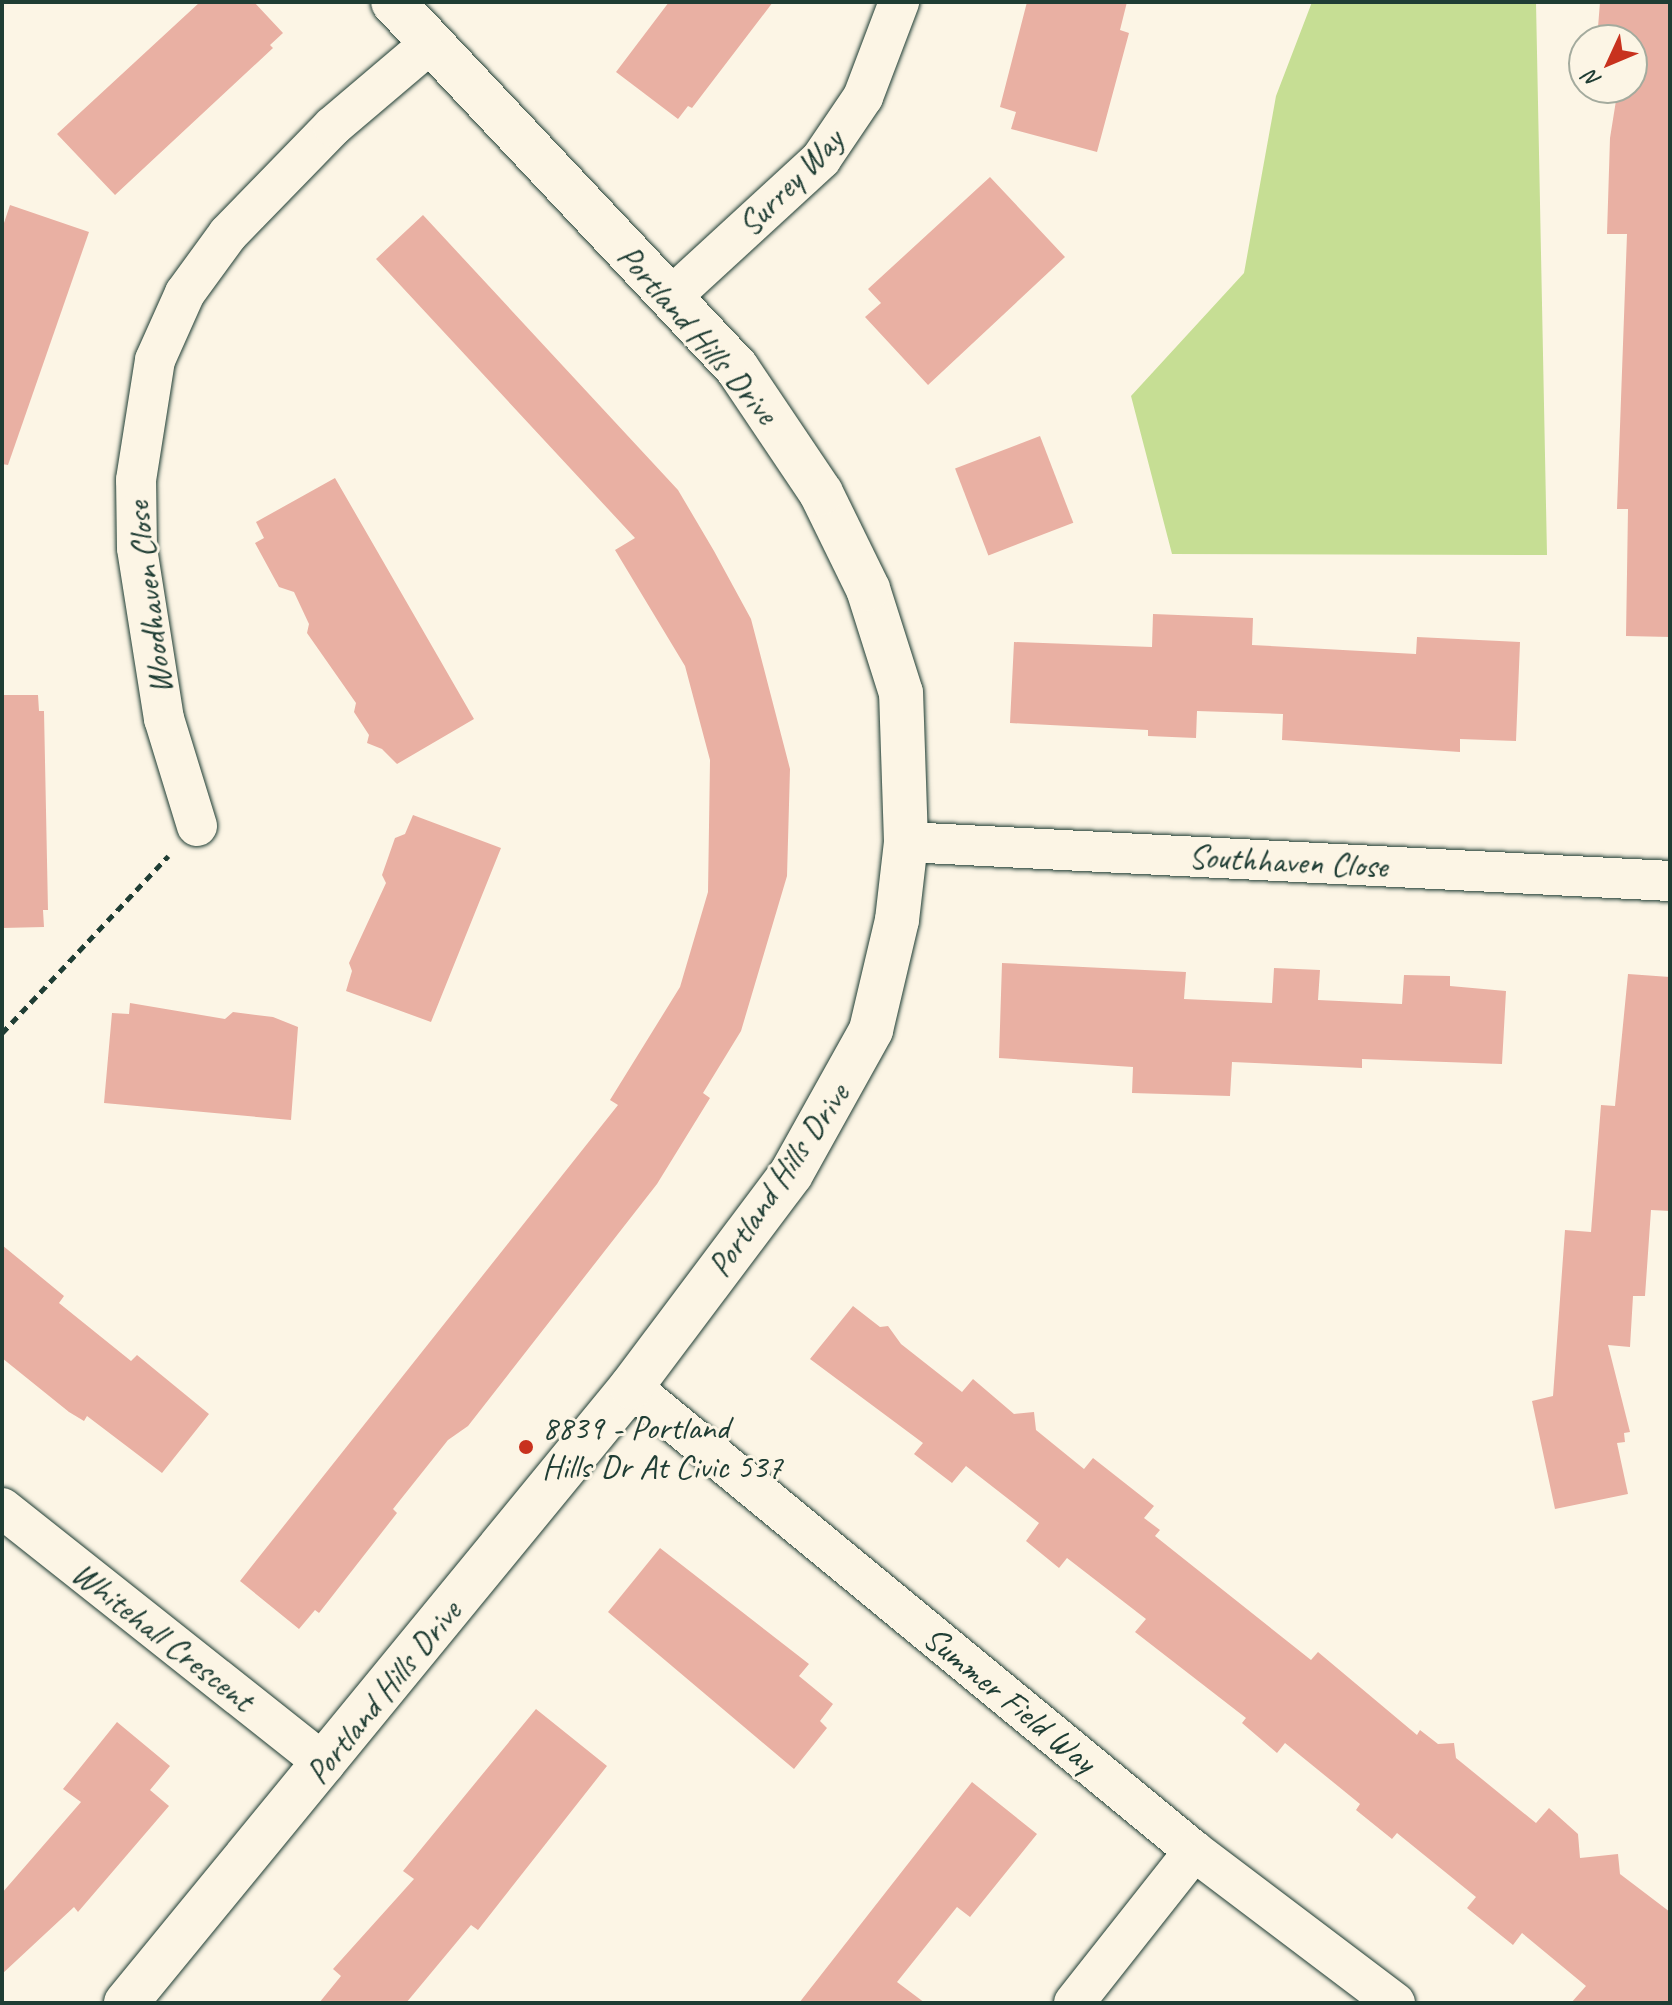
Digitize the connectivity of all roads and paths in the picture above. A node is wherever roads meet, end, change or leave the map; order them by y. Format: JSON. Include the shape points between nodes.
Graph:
{"nodes":[{"id":1,"x":393,"y":2,"type":"edge"},
{"id":2,"x":899,"y":2,"type":"edge"},
{"id":3,"x":431,"y":43,"type":"junction"},
{"id":4,"x":670,"y":298,"type":"junction"},
{"id":5,"x":197,"y":826,"type":"joint"},
{"id":6,"x":906,"y":842,"type":"junction"},
{"id":7,"x":1670,"y":881,"type":"edge"},
{"id":8,"x":2,"y":1033,"type":"edge"},
{"id":9,"x":631,"y":1387,"type":"junction"},
{"id":10,"x":2,"y":1508,"type":"edge"},
{"id":11,"x":325,"y":1764,"type":"junction"},
{"id":12,"x":1194,"y":1851,"type":"junction"},
{"id":13,"x":126,"y":2003,"type":"edge"},
{"id":14,"x":1074,"y":2003,"type":"edge"},
{"id":15,"x":1395,"y":2003,"type":"edge"}],
"edges":[{"from":1,"to":3,"type":"street","name":"Portland Hills Drive"},
{"from":2,"to":4,"type":"street","name":"Surrey Way","via":[[863,97],[821,159]]},
{"from":3,"to":4,"type":"street","name":"Portland Hills Drive"},
{"from":3,"to":5,"type":"street","name":"Woodhaven Close","via":[[333,126],[228,234],[185,293],[155,360],[136,480],[137,548],[164,719]]},
{"from":4,"to":6,"type":"street","name":"Portland Hills Drive","via":[[766,407],[821,493],[868,589],[901,693]]},
{"from":5,"to":8,"type":"path"},
{"from":6,"to":7,"type":"street","name":"Southhaven Close"},
{"from":6,"to":9,"type":"street","name":"Portland Hills Drive","via":[[886,981],[871,1030],[844,1085],[791,1174]]},
{"from":9,"to":11,"type":"street","name":"Portland Hills Drive"},
{"from":9,"to":12,"type":"street","name":"Summer Field Way"},
{"from":10,"to":11,"type":"street","name":"Whitehall Crescent"},
{"from":11,"to":13,"type":"street","name":"Portland Hills Drive"},
{"from":12,"to":14,"type":"street"},
{"from":12,"to":15,"type":"street","name":"Summer Field Way"}]}
